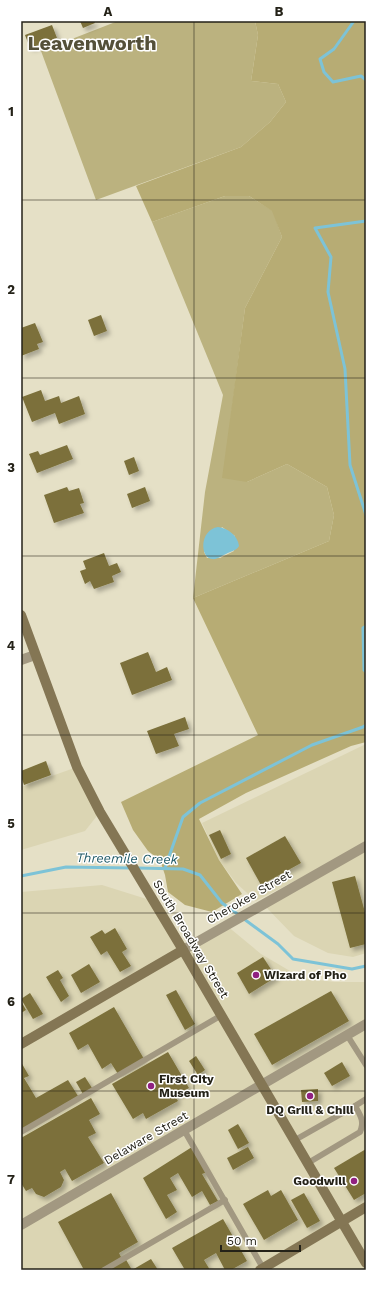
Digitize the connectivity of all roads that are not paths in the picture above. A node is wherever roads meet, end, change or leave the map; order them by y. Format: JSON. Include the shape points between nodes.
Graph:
{"nodes":[{"id":1,"x":21,"y":615,"type":"edge"},
{"id":2,"x":35,"y":655,"type":"junction"},
{"id":3,"x":21,"y":660,"type":"edge"},
{"id":4,"x":366,"y":846,"type":"edge"},
{"id":5,"x":183,"y":950,"type":"junction"},
{"id":6,"x":222,"y":1015,"type":"junction"},
{"id":7,"x":366,"y":1024,"type":"edge"},
{"id":8,"x":347,"y":1035,"type":"junction"},
{"id":9,"x":21,"y":1044,"type":"edge"},
{"id":10,"x":366,"y":1065,"type":"edge"},
{"id":11,"x":262,"y":1084,"type":"junction"},
{"id":12,"x":366,"y":1099,"type":"edge"},
{"id":13,"x":355,"y":1106,"type":"junction"},
{"id":14,"x":184,"y":1130,"type":"junction"},
{"id":15,"x":21,"y":1132,"type":"edge"},
{"id":16,"x":295,"y":1140,"type":"junction"},
{"id":17,"x":308,"y":1163,"type":"junction"},
{"id":18,"x":225,"y":1200,"type":"junction"},
{"id":19,"x":366,"y":1207,"type":"edge"},
{"id":20,"x":342,"y":1221,"type":"junction"},
{"id":21,"x":21,"y":1225,"type":"edge"},
{"id":22,"x":365,"y":1259,"type":"edge"},
{"id":23,"x":264,"y":1269,"type":"edge"},
{"id":24,"x":104,"y":1270,"type":"edge"}],
"edges":[{"from":1,"to":2,"type":"street","name":"South Broadway Street"},
{"from":2,"to":3,"type":"street"},
{"from":2,"to":5,"type":"street","name":"South Broadway Street","via":[[77,767],[100,812]]},
{"from":4,"to":5,"type":"street","name":"Cherokee Street"},
{"from":5,"to":6,"type":"street","name":"South Broadway Street"},
{"from":5,"to":9,"type":"street","name":"Cherokee Street"},
{"from":6,"to":11,"type":"street","name":"South Broadway Street"},
{"from":6,"to":15,"type":"lane"},
{"from":7,"to":8,"type":"street","name":"Delaware Street"},
{"from":8,"to":10,"type":"lane"},
{"from":8,"to":11,"type":"street","name":"Delaware Street"},
{"from":11,"to":14,"type":"street","name":"Delaware Street"},
{"from":11,"to":16,"type":"street","name":"South Broadway Street"},
{"from":12,"to":13,"type":"lane"},
{"from":13,"to":16,"type":"lane"},
{"from":13,"to":17,"type":"lane","via":[[362,1118],[360,1132]]},
{"from":14,"to":18,"type":"lane"},
{"from":14,"to":21,"type":"street","name":"Delaware Street"},
{"from":16,"to":17,"type":"street","name":"South Broadway Street"},
{"from":17,"to":20,"type":"street","name":"South Broadway Street"},
{"from":18,"to":23,"type":"lane"},
{"from":18,"to":24,"type":"lane"},
{"from":19,"to":20,"type":"street"},
{"from":20,"to":22,"type":"street","name":"South Broadway Street"},
{"from":20,"to":23,"type":"street"}]}
